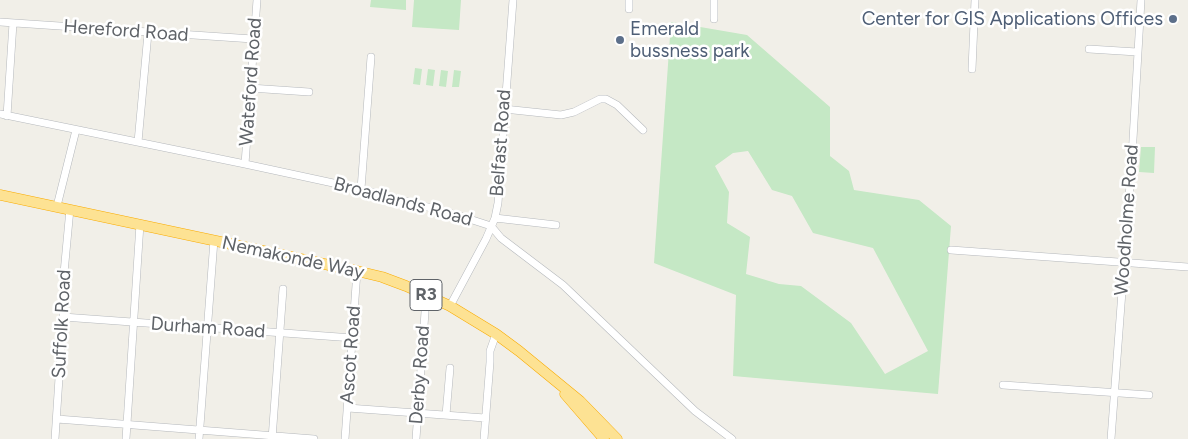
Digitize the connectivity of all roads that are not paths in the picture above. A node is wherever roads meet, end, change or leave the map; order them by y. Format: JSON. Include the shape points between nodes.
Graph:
{"nodes":[{"id":1,"x":257,"y":0,"type":"edge"},
{"id":2,"x":512,"y":0,"type":"edge"},
{"id":3,"x":629,"y":0,"type":"edge"},
{"id":4,"x":714,"y":0,"type":"edge"},
{"id":5,"x":975,"y":0,"type":"edge"},
{"id":6,"x":1141,"y":0,"type":"edge"},
{"id":7,"x":629,"y":8,"type":"dead end"},
{"id":8,"x":714,"y":19,"type":"dead end"},
{"id":9,"x":0,"y":22,"type":"edge"},
{"id":10,"x":13,"y":23,"type":"junction"},
{"id":11,"x":148,"y":33,"type":"junction"},
{"id":12,"x":253,"y":39,"type":"junction"},
{"id":13,"x":1089,"y":49,"type":"dead end"},
{"id":14,"x":1137,"y":52,"type":"junction"},
{"id":15,"x":372,"y":58,"type":"dead end"},
{"id":16,"x":972,"y":69,"type":"dead end"},
{"id":17,"x":250,"y":88,"type":"junction"},
{"id":18,"x":309,"y":92,"type":"dead end"},
{"id":19,"x":504,"y":109,"type":"junction"},
{"id":20,"x":4,"y":115,"type":"edge"},
{"id":21,"x":76,"y":130,"type":"junction"},
{"id":22,"x":643,"y":130,"type":"dead end"},
{"id":23,"x":138,"y":142,"type":"junction"},
{"id":24,"x":245,"y":164,"type":"junction"},
{"id":25,"x":361,"y":189,"type":"junction"},
{"id":26,"x":0,"y":195,"type":"edge"},
{"id":27,"x":57,"y":206,"type":"junction"},
{"id":28,"x":70,"y":209,"type":"junction"},
{"id":29,"x":495,"y":218,"type":"junction"},
{"id":30,"x":140,"y":224,"type":"junction"},
{"id":31,"x":556,"y":225,"type":"dead end"},
{"id":32,"x":491,"y":226,"type":"junction"},
{"id":33,"x":214,"y":240,"type":"junction"},
{"id":34,"x":951,"y":250,"type":"dead end"},
{"id":35,"x":1124,"y":263,"type":"junction"},
{"id":36,"x":1188,"y":268,"type":"edge"},
{"id":37,"x":357,"y":271,"type":"junction"},
{"id":38,"x":283,"y":289,"type":"dead end"},
{"id":39,"x":450,"y":306,"type":"junction"},
{"id":40,"x":425,"y":312,"type":"dead end"},
{"id":41,"x":63,"y":317,"type":"junction"},
{"id":42,"x":133,"y":322,"type":"junction"},
{"id":43,"x":207,"y":328,"type":"junction"},
{"id":44,"x":280,"y":333,"type":"junction"},
{"id":45,"x":496,"y":334,"type":"junction"},
{"id":46,"x":353,"y":338,"type":"junction"},
{"id":47,"x":450,"y":368,"type":"dead end"},
{"id":48,"x":1003,"y":385,"type":"dead end"},
{"id":49,"x":559,"y":386,"type":"junction"},
{"id":50,"x":1115,"y":392,"type":"junction"},
{"id":51,"x":1149,"y":395,"type":"dead end"},
{"id":52,"x":348,"y":408,"type":"junction"},
{"id":53,"x":418,"y":413,"type":"junction"},
{"id":54,"x":446,"y":415,"type":"junction"},
{"id":55,"x":485,"y":418,"type":"junction"},
{"id":56,"x":57,"y":419,"type":"junction"},
{"id":57,"x":127,"y":425,"type":"junction"},
{"id":58,"x":200,"y":430,"type":"junction"},
{"id":59,"x":601,"y":437,"type":"edge"},
{"id":60,"x":272,"y":438,"type":"edge"},
{"id":61,"x":55,"y":439,"type":"edge"},
{"id":62,"x":126,"y":439,"type":"edge"},
{"id":63,"x":199,"y":439,"type":"edge"},
{"id":64,"x":314,"y":439,"type":"edge"},
{"id":65,"x":345,"y":439,"type":"edge"},
{"id":66,"x":416,"y":439,"type":"edge"},
{"id":67,"x":484,"y":439,"type":"edge"},
{"id":68,"x":617,"y":439,"type":"edge"},
{"id":69,"x":732,"y":439,"type":"edge"},
{"id":70,"x":1111,"y":439,"type":"edge"}],
"edges":[{"from":1,"to":12,"type":"street","name":"Wateford Road"},
{"from":2,"to":19,"type":"street","name":"Belfast Road"},
{"from":3,"to":7,"type":"street"},
{"from":4,"to":8,"type":"street"},
{"from":5,"to":16,"type":"street"},
{"from":6,"to":14,"type":"street","name":"Woodholme Road"},
{"from":9,"to":10,"type":"street","name":"Hereford Road"},
{"from":10,"to":11,"type":"street","name":"Hereford Road"},
{"from":10,"to":20,"type":"street"},
{"from":11,"to":12,"type":"street","name":"Hereford Road"},
{"from":11,"to":23,"type":"street"},
{"from":12,"to":17,"type":"street","name":"Wateford Road"},
{"from":13,"to":14,"type":"street"},
{"from":14,"to":35,"type":"street","name":"Woodholme Road"},
{"from":15,"to":25,"type":"street"},
{"from":17,"to":18,"type":"street"},
{"from":17,"to":24,"type":"street","name":"Wateford Road"},
{"from":19,"to":22,"type":"street","via":[[561,114],[606,99]]},
{"from":19,"to":29,"type":"street","name":"Belfast Road"},
{"from":20,"to":21,"type":"street","name":"Broadlands Road"},
{"from":21,"to":23,"type":"street","name":"Broadlands Road"},
{"from":21,"to":27,"type":"street"},
{"from":23,"to":24,"type":"street","name":"Broadlands Road"},
{"from":24,"to":25,"type":"street","name":"Broadlands Road"},
{"from":25,"to":32,"type":"street","name":"Broadlands Road"},
{"from":26,"to":27,"type":"highway","name":"Nemakonde Way","number":"R3"},
{"from":27,"to":28,"type":"highway","name":"Nemakonde Way","number":"R3"},
{"from":28,"to":30,"type":"highway","name":"Nemakonde Way","number":"R3"},
{"from":28,"to":41,"type":"street","name":"Suffolk Road"},
{"from":29,"to":31,"type":"street"},
{"from":29,"to":32,"type":"street","name":"Belfast Road"},
{"from":30,"to":33,"type":"highway","name":"Nemakonde Way","number":"R3"},
{"from":30,"to":42,"type":"street"},
{"from":32,"to":39,"type":"street","name":"Belfast Road"},
{"from":32,"to":69,"type":"street","name":"Broadlands Road","via":[[501,238],[563,285],[694,411]]},
{"from":33,"to":37,"type":"highway","name":"Nemakonde Way","number":"R3"},
{"from":33,"to":43,"type":"street"},
{"from":34,"to":35,"type":"street"},
{"from":35,"to":36,"type":"street"},
{"from":35,"to":50,"type":"street","name":"Woodholme Road"},
{"from":37,"to":39,"type":"highway","name":"Nemakonde Way","number":"R3","via":[[389,280]]},
{"from":37,"to":46,"type":"street","name":"Ascot Road"},
{"from":38,"to":44,"type":"street"},
{"from":39,"to":45,"type":"highway","name":"Nemakonde Way","number":"R3"},
{"from":40,"to":53,"type":"street","name":"Derby Road"},
{"from":41,"to":42,"type":"street","name":"Durham Road"},
{"from":41,"to":56,"type":"street","name":"Suffolk Road"},
{"from":42,"to":43,"type":"street","name":"Durham Road"},
{"from":42,"to":57,"type":"street"},
{"from":43,"to":44,"type":"street","name":"Durham Road"},
{"from":43,"to":58,"type":"street"},
{"from":44,"to":46,"type":"street","name":"Durham Road"},
{"from":44,"to":60,"type":"street"},
{"from":45,"to":49,"type":"highway","name":"Nemakonde Way","number":"R3"},
{"from":45,"to":55,"type":"street","via":[[490,351]]},
{"from":46,"to":52,"type":"street","name":"Ascot Road"},
{"from":47,"to":54,"type":"street"},
{"from":48,"to":50,"type":"street"},
{"from":49,"to":59,"type":"highway","name":"Nemakonde Way","number":"R3"},
{"from":49,"to":68,"type":"highway","name":"Nemakonde Way","number":"R3","via":[[580,401]]},
{"from":50,"to":51,"type":"street"},
{"from":50,"to":70,"type":"street","name":"Woodholme Road"},
{"from":52,"to":53,"type":"street"},
{"from":52,"to":65,"type":"street","name":"Ascot Road"},
{"from":53,"to":54,"type":"street"},
{"from":53,"to":66,"type":"street","name":"Derby Road"},
{"from":54,"to":55,"type":"street"},
{"from":55,"to":67,"type":"street"},
{"from":56,"to":57,"type":"street"},
{"from":56,"to":61,"type":"street","name":"Suffolk Road"},
{"from":57,"to":58,"type":"street"},
{"from":57,"to":62,"type":"street"},
{"from":58,"to":60,"type":"street"},
{"from":58,"to":63,"type":"street"},
{"from":60,"to":64,"type":"street"}]}
